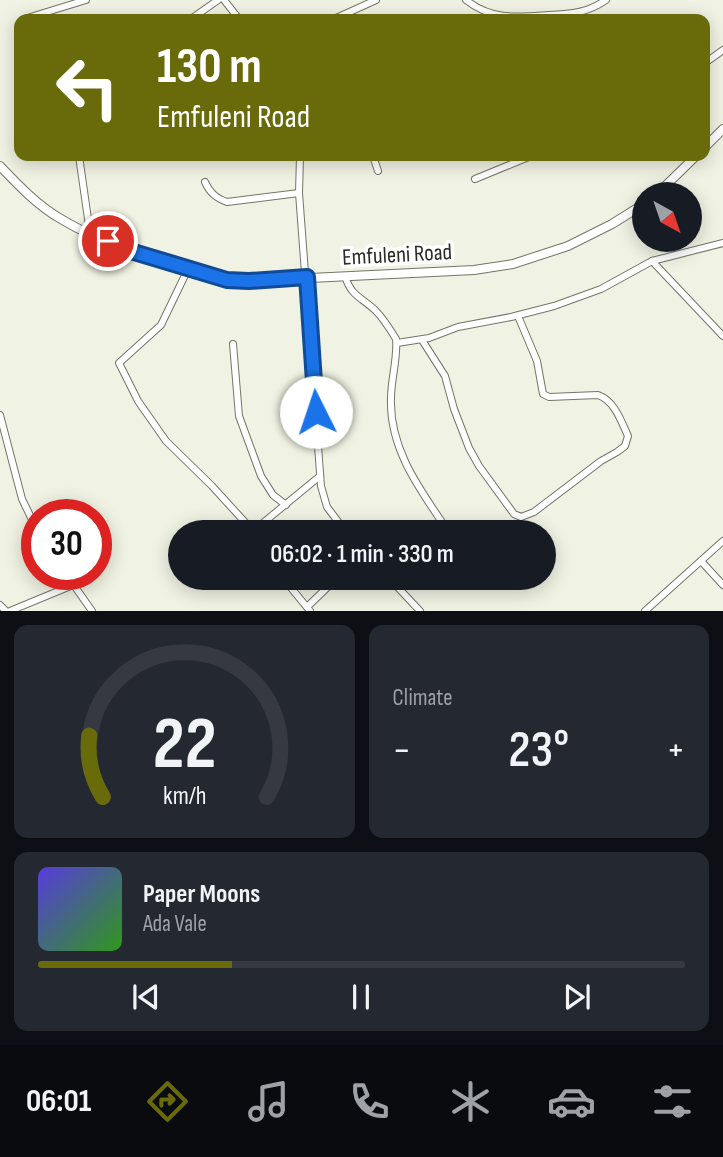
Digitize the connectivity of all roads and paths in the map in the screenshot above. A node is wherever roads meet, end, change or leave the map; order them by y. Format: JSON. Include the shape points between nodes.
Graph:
{"nodes":[{"id":1,"x":86,"y":0,"type":"edge"},
{"id":2,"x":218,"y":0,"type":"edge"},
{"id":3,"x":224,"y":0,"type":"edge"},
{"id":4,"x":376,"y":0,"type":"edge"},
{"id":5,"x":466,"y":0,"type":"edge"},
{"id":6,"x":606,"y":0,"type":"edge"},
{"id":7,"x":40,"y":14,"type":"edge"},
{"id":8,"x":198,"y":14,"type":"edge"},
{"id":9,"x":235,"y":14,"type":"edge"},
{"id":10,"x":345,"y":14,"type":"edge"},
{"id":11,"x":489,"y":14,"type":"edge"},
{"id":12,"x":571,"y":14,"type":"edge"},
{"id":13,"x":723,"y":130,"type":"edge"},
{"id":14,"x":710,"y":142,"type":"edge"},
{"id":15,"x":80,"y":161,"type":"edge"},
{"id":16,"x":300,"y":161,"type":"edge"},
{"id":17,"x":374,"y":161,"type":"edge"},
{"id":18,"x":519,"y":161,"type":"edge"},
{"id":19,"x":691,"y":161,"type":"edge"},
{"id":20,"x":0,"y":166,"type":"edge"},
{"id":21,"x":377,"y":171,"type":"dead end"},
{"id":22,"x":475,"y":179,"type":"dead end"},
{"id":23,"x":205,"y":182,"type":"dead end"},
{"id":24,"x":669,"y":182,"type":"edge"},
{"id":25,"x":299,"y":192,"type":"junction"},
{"id":26,"x":632,"y":212,"type":"edge"},
{"id":27,"x":90,"y":233,"type":"junction"},
{"id":28,"x":723,"y":243,"type":"edge"},
{"id":29,"x":652,"y":261,"type":"junction"},
{"id":30,"x":188,"y":269,"type":"junction"},
{"id":31,"x":345,"y":276,"type":"junction"},
{"id":32,"x":307,"y":277,"type":"junction"},
{"id":33,"x":518,"y":316,"type":"junction"},
{"id":34,"x":723,"y":336,"type":"edge"},
{"id":35,"x":422,"y":340,"type":"junction"},
{"id":36,"x":397,"y":343,"type":"junction"},
{"id":37,"x":233,"y":344,"type":"dead end"},
{"id":38,"x":0,"y":415,"type":"edge"},
{"id":39,"x":320,"y":476,"type":"junction"},
{"id":40,"x":22,"y":499,"type":"edge"},
{"id":41,"x":286,"y":505,"type":"junction"},
{"id":42,"x":242,"y":520,"type":"edge"},
{"id":43,"x":267,"y":520,"type":"edge"},
{"id":44,"x":337,"y":520,"type":"edge"},
{"id":45,"x":441,"y":520,"type":"edge"},
{"id":46,"x":723,"y":541,"type":"edge"},
{"id":47,"x":701,"y":561,"type":"junction"},
{"id":48,"x":723,"y":585,"type":"edge"},
{"id":49,"x":59,"y":590,"type":"edge"},
{"id":50,"x":77,"y":590,"type":"edge"},
{"id":51,"x":293,"y":590,"type":"edge"},
{"id":52,"x":326,"y":590,"type":"edge"},
{"id":53,"x":402,"y":590,"type":"edge"},
{"id":54,"x":0,"y":606,"type":"edge"},
{"id":55,"x":308,"y":609,"type":"edge"},
{"id":56,"x":8,"y":611,"type":"edge"},
{"id":57,"x":92,"y":611,"type":"edge"},
{"id":58,"x":420,"y":611,"type":"edge"},
{"id":59,"x":645,"y":611,"type":"edge"}],
"edges":[{"from":1,"to":7,"type":"street"},
{"from":2,"to":8,"type":"street"},
{"from":3,"to":9,"type":"street"},
{"from":4,"to":10,"type":"street"},
{"from":5,"to":11,"type":"street"},
{"from":6,"to":12,"type":"street"},
{"from":13,"to":14,"type":"street"},
{"from":15,"to":27,"type":"street"},
{"from":16,"to":25,"type":"street"},
{"from":17,"to":21,"type":"street"},
{"from":18,"to":22,"type":"street"},
{"from":19,"to":24,"type":"street"},
{"from":20,"to":27,"type":"street","name":"Emfuleni Road","via":[[60,219]]},
{"from":23,"to":25,"type":"street","via":[[217,198],[227,202]]},
{"from":25,"to":32,"type":"street"},
{"from":26,"to":31,"type":"street","name":"Emfuleni Road","via":[[568,246],[513,264]]},
{"from":27,"to":30,"type":"street","name":"Emfuleni Road"},
{"from":28,"to":29,"type":"street"},
{"from":29,"to":33,"type":"street","via":[[601,289]]},
{"from":29,"to":34,"type":"street"},
{"from":30,"to":32,"type":"street","name":"Emfuleni Road","via":[[227,280]]},
{"from":30,"to":42,"type":"street","via":[[161,326],[119,363],[166,442]]},
{"from":31,"to":32,"type":"street","name":"Emfuleni Road"},
{"from":31,"to":36,"type":"street","via":[[352,292],[373,309]]},
{"from":32,"to":39,"type":"street"},
{"from":33,"to":35,"type":"street","via":[[458,327]]},
{"from":33,"to":35,"type":"street","via":[[537,361],[543,394],[604,397],[628,436],[625,446],[521,517],[506,506],[479,466],[445,376]]},
{"from":35,"to":36,"type":"street"},
{"from":36,"to":45,"type":"street","via":[[391,396],[399,446],[404,463]]},
{"from":37,"to":41,"type":"street","via":[[239,416],[261,476]]},
{"from":38,"to":40,"type":"street"},
{"from":39,"to":41,"type":"street"},
{"from":39,"to":44,"type":"street","via":[[323,497]]},
{"from":41,"to":43,"type":"street"},
{"from":46,"to":47,"type":"street"},
{"from":47,"to":48,"type":"street"},
{"from":47,"to":59,"type":"street"},
{"from":49,"to":56,"type":"street"},
{"from":50,"to":57,"type":"street"},
{"from":51,"to":55,"type":"street"},
{"from":52,"to":55,"type":"street"},
{"from":53,"to":58,"type":"street"},
{"from":54,"to":56,"type":"street"}]}
